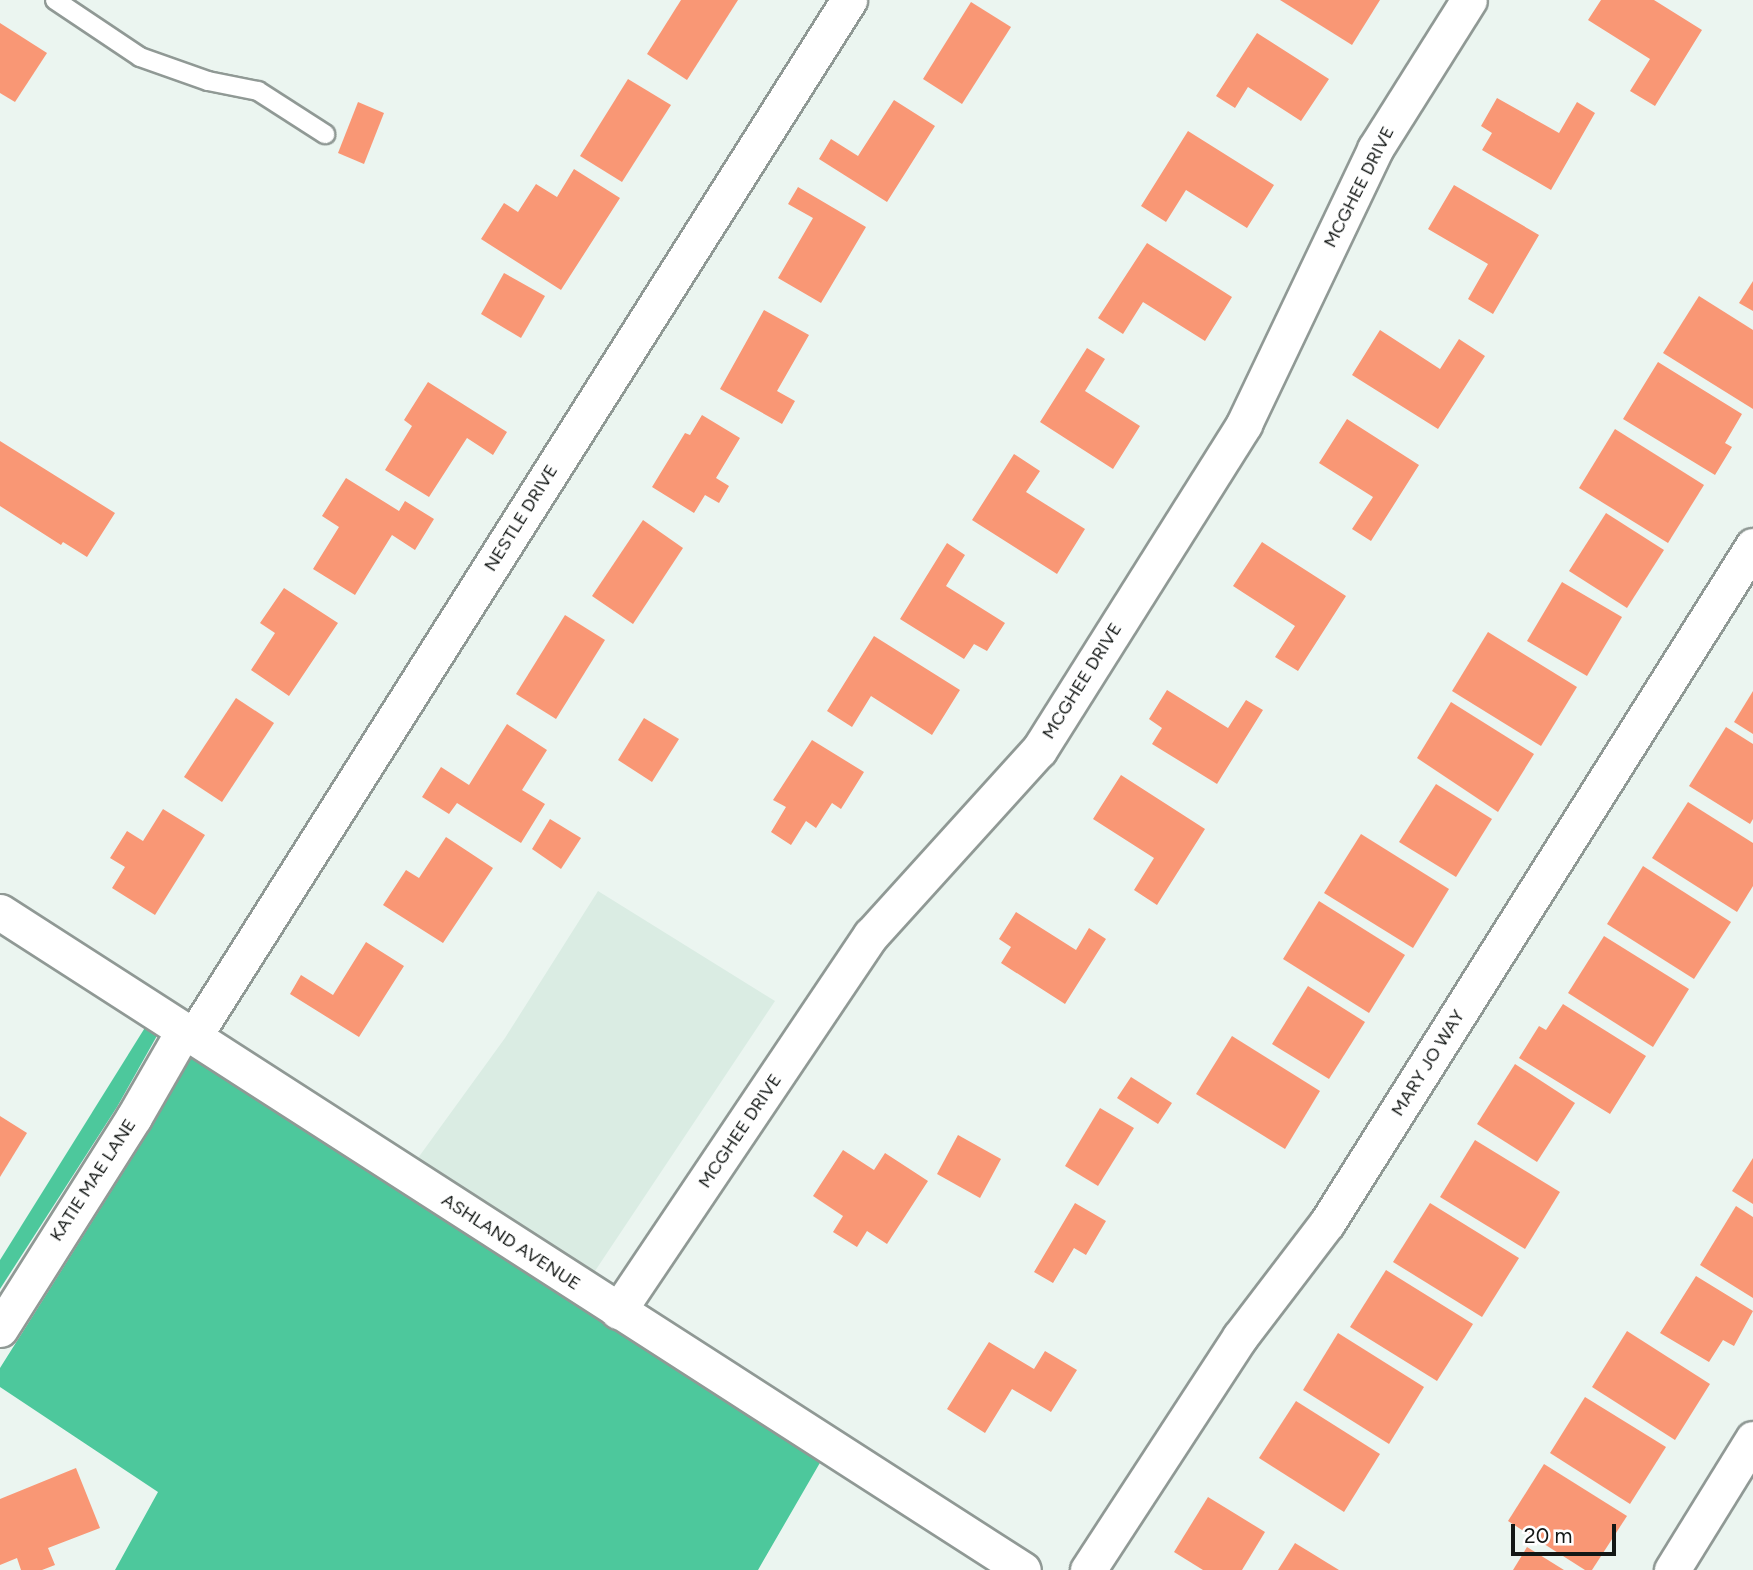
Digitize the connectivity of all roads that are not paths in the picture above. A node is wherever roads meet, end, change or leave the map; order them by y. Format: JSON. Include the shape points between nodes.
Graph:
{"nodes":[{"id":1,"x":55,"y":0,"type":"edge"},
{"id":2,"x":849,"y":0,"type":"edge"},
{"id":3,"x":1469,"y":0,"type":"edge"},
{"id":4,"x":325,"y":134,"type":"dead end"},
{"id":5,"x":1753,"y":547,"type":"edge"},
{"id":6,"x":0,"y":912,"type":"edge"},
{"id":7,"x":189,"y":1033,"type":"junction"},
{"id":8,"x":618,"y":1311,"type":"junction"},
{"id":9,"x":0,"y":1329,"type":"edge"},
{"id":10,"x":1753,"y":1439,"type":"edge"},
{"id":11,"x":1023,"y":1570,"type":"edge"},
{"id":12,"x":1087,"y":1570,"type":"edge"},
{"id":13,"x":1672,"y":1570,"type":"edge"}],
"edges":[{"from":1,"to":4,"type":"lane","via":[[140,57],[208,81],[258,91]]},
{"from":2,"to":7,"type":"street","name":"NESTLE DRIVE"},
{"from":3,"to":8,"type":"street","name":"MCGHEE DRIVE","via":[[1375,149],[1244,424],[1039,750],[871,934]]},
{"from":5,"to":12,"type":"street","name":"MARY JO WAY","via":[[1327,1223],[1240,1337]]},
{"from":6,"to":7,"type":"street","name":"ASHLAND AVENUE"},
{"from":7,"to":8,"type":"street","name":"ASHLAND AVENUE"},
{"from":7,"to":9,"type":"street","name":"KATIE MAE LANE"},
{"from":8,"to":11,"type":"street","name":"ASHLAND AVENUE"},
{"from":10,"to":13,"type":"street"}]}
